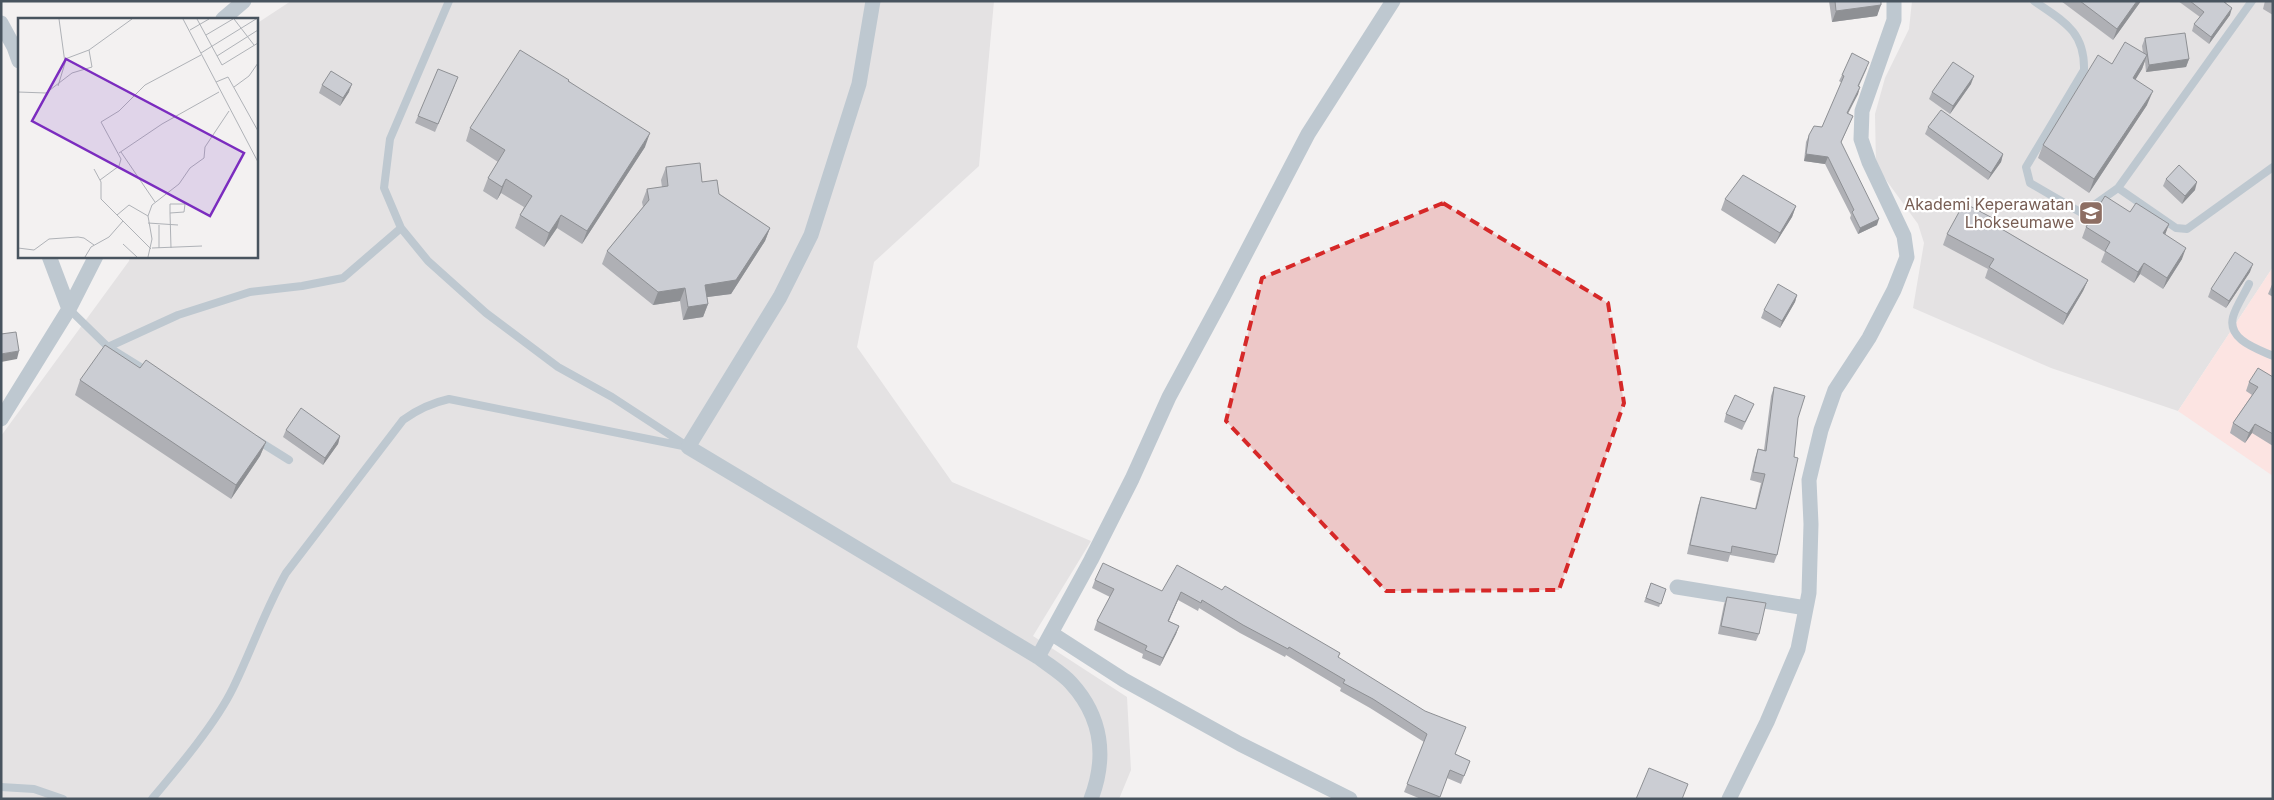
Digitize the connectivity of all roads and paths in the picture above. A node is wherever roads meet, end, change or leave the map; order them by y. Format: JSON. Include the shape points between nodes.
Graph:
{"nodes":[{"id":1,"x":244,"y":1,"type":"edge"},
{"id":2,"x":449,"y":1,"type":"edge"},
{"id":3,"x":874,"y":1,"type":"edge"},
{"id":4,"x":1393,"y":1,"type":"edge"},
{"id":5,"x":1894,"y":1,"type":"edge"},
{"id":6,"x":2034,"y":1,"type":"edge"},
{"id":7,"x":2252,"y":1,"type":"edge"},
{"id":8,"x":224,"y":18,"type":"edge"},
{"id":9,"x":1,"y":23,"type":"edge"},
{"id":10,"x":18,"y":58,"type":"edge"},
{"id":11,"x":2273,"y":167,"type":"edge"},
{"id":12,"x":2118,"y":188,"type":"junction"},
{"id":13,"x":401,"y":228,"type":"junction"},
{"id":14,"x":50,"y":258,"type":"edge"},
{"id":15,"x":95,"y":258,"type":"edge"},
{"id":16,"x":2249,"y":284,"type":"dead end"},
{"id":17,"x":69,"y":308,"type":"junction"},
{"id":18,"x":108,"y":348,"type":"junction"},
{"id":19,"x":2273,"y":356,"type":"edge"},
{"id":20,"x":157,"y":377,"type":"edge"},
{"id":21,"x":1,"y":419,"type":"edge"},
{"id":22,"x":248,"y":434,"type":"edge"},
{"id":23,"x":688,"y":447,"type":"junction"},
{"id":24,"x":289,"y":460,"type":"dead end"},
{"id":25,"x":1677,"y":587,"type":"dead end"},
{"id":26,"x":1806,"y":608,"type":"junction"},
{"id":27,"x":1050,"y":633,"type":"junction"},
{"id":28,"x":1038,"y":657,"type":"junction"},
{"id":29,"x":1,"y":787,"type":"edge"},
{"id":30,"x":63,"y":799,"type":"edge"},
{"id":31,"x":152,"y":799,"type":"edge"},
{"id":32,"x":1091,"y":799,"type":"edge"},
{"id":33,"x":1350,"y":799,"type":"edge"},
{"id":34,"x":1730,"y":799,"type":"edge"}],
"edges":[{"from":1,"to":8,"type":"street"},
{"from":2,"to":13,"type":"lane","via":[[390,139],[384,188]]},
{"from":3,"to":23,"type":"street","via":[[859,84],[811,235],[780,297]]},
{"from":4,"to":27,"type":"street","via":[[1308,134],[1169,397],[1091,560]]},
{"from":5,"to":26,"type":"street","via":[[1894,20],[1862,111],[1861,139],[1904,236],[1907,258],[1873,330],[1835,390],[1821,430],[1809,480],[1811,524]]},
{"from":6,"to":12,"type":"lane","via":[[2071,27],[2084,52],[2084,70],[2026,167],[2030,184],[2080,212]]},
{"from":7,"to":12,"type":"lane"},
{"from":9,"to":10,"type":"street"},
{"from":11,"to":12,"type":"lane","via":[[2187,229],[2176,228]]},
{"from":13,"to":18,"type":"lane","via":[[343,278],[250,292],[178,315]]},
{"from":13,"to":23,"type":"lane","via":[[428,261],[486,313],[558,367],[612,397]]},
{"from":14,"to":17,"type":"street"},
{"from":15,"to":17,"type":"street"},
{"from":16,"to":19,"type":"lane","via":[[2232,319],[2236,333],[2244,343]]},
{"from":17,"to":18,"type":"lane"},
{"from":17,"to":21,"type":"street"},
{"from":18,"to":20,"type":"lane"},
{"from":22,"to":24,"type":"lane"},
{"from":23,"to":28,"type":"street"},
{"from":23,"to":31,"type":"lane","via":[[449,399],[418,409],[403,420],[286,573],[271,599],[233,688],[213,720]]},
{"from":25,"to":26,"type":"street"},
{"from":26,"to":34,"type":"street","via":[[1798,649]]},
{"from":27,"to":28,"type":"street"},
{"from":27,"to":33,"type":"street","via":[[1132,685]]},
{"from":28,"to":32,"type":"street","via":[[1070,682],[1087,703],[1097,728],[1101,754]]},
{"from":29,"to":30,"type":"lane","via":[[34,789]]}]}
